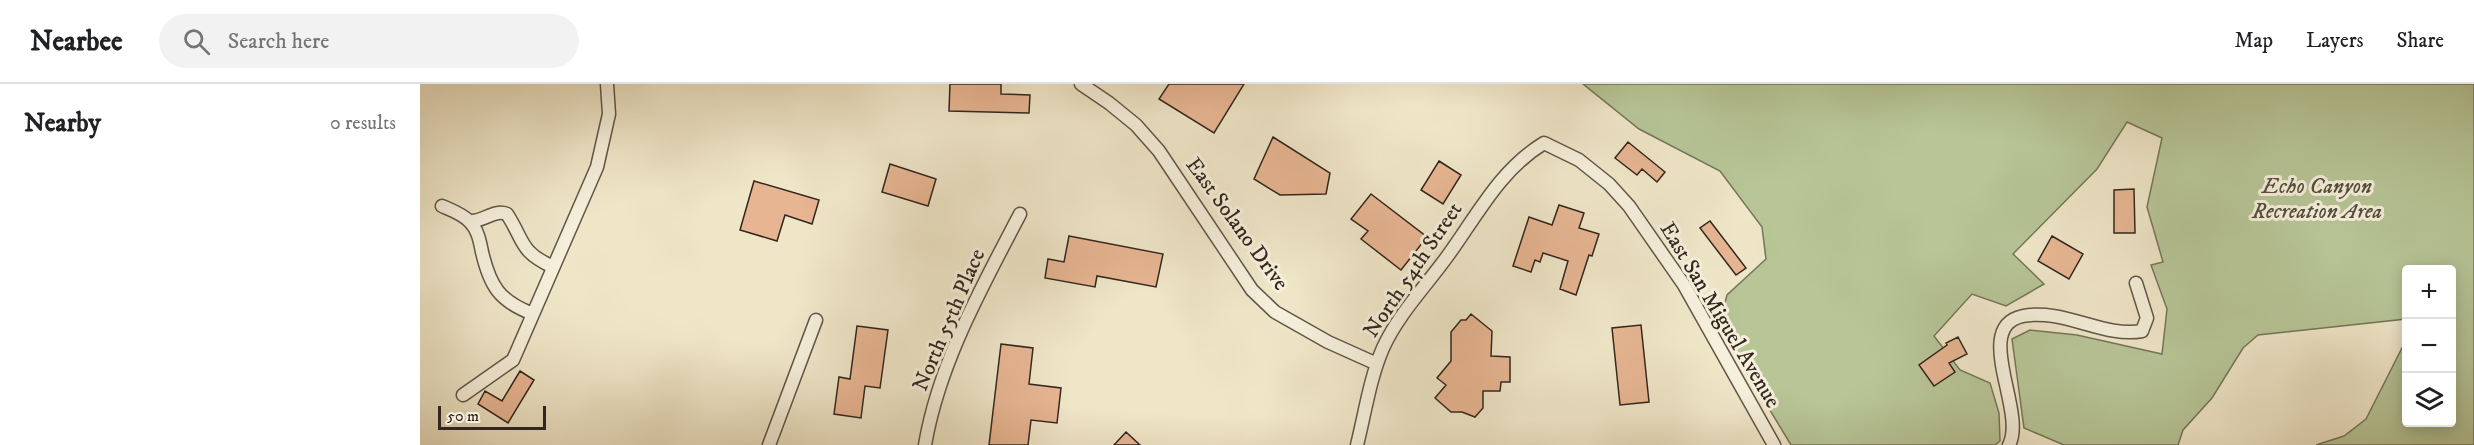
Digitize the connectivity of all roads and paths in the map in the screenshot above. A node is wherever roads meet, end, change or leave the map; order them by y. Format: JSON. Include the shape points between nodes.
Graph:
{"nodes":[{"id":1,"x":607,"y":84,"type":"edge"},
{"id":2,"x":1081,"y":84,"type":"edge"},
{"id":3,"x":1544,"y":144,"type":"joint"},
{"id":4,"x":442,"y":206,"type":"dead end"},
{"id":5,"x":1020,"y":214,"type":"dead end"},
{"id":6,"x":470,"y":221,"type":"junction"},
{"id":7,"x":553,"y":267,"type":"junction"},
{"id":8,"x":2136,"y":283,"type":"dead end"},
{"id":9,"x":533,"y":314,"type":"junction"},
{"id":10,"x":816,"y":320,"type":"dead end"},
{"id":11,"x":1377,"y":364,"type":"junction"},
{"id":12,"x":463,"y":395,"type":"dead end"},
{"id":13,"x":769,"y":445,"type":"edge"},
{"id":14,"x":925,"y":445,"type":"edge"},
{"id":15,"x":1357,"y":445,"type":"edge"},
{"id":16,"x":1774,"y":445,"type":"edge"},
{"id":17,"x":2009,"y":445,"type":"edge"}],
"edges":[{"from":1,"to":7,"type":"street","via":[[609,114],[597,166]]},
{"from":2,"to":11,"type":"street","name":"East Solano Drive","via":[[1136,125],[1159,151],[1252,290],[1275,312]]},
{"from":3,"to":11,"type":"street","name":"North 54th Street","via":[[1525,155],[1494,188],[1403,314]]},
{"from":3,"to":16,"type":"street","name":"East San Miguel Avenue","via":[[1579,160],[1629,206],[1684,285]]},
{"from":4,"to":6,"type":"street"},
{"from":5,"to":14,"type":"street","name":"North 55th Place","via":[[980,290],[948,365]]},
{"from":6,"to":7,"type":"street","via":[[496,213],[507,214],[529,253]]},
{"from":6,"to":9,"type":"street","via":[[495,288],[511,305]]},
{"from":7,"to":9,"type":"street"},
{"from":8,"to":17,"type":"street","via":[[2147,318],[2142,331],[2126,334],[2041,316],[2024,316],[2009,321],[2003,328],[1999,346],[2013,421]]},
{"from":9,"to":12,"type":"street","via":[[513,360]]},
{"from":10,"to":13,"type":"street"},
{"from":11,"to":15,"type":"street","name":"North 54th Street"}]}
